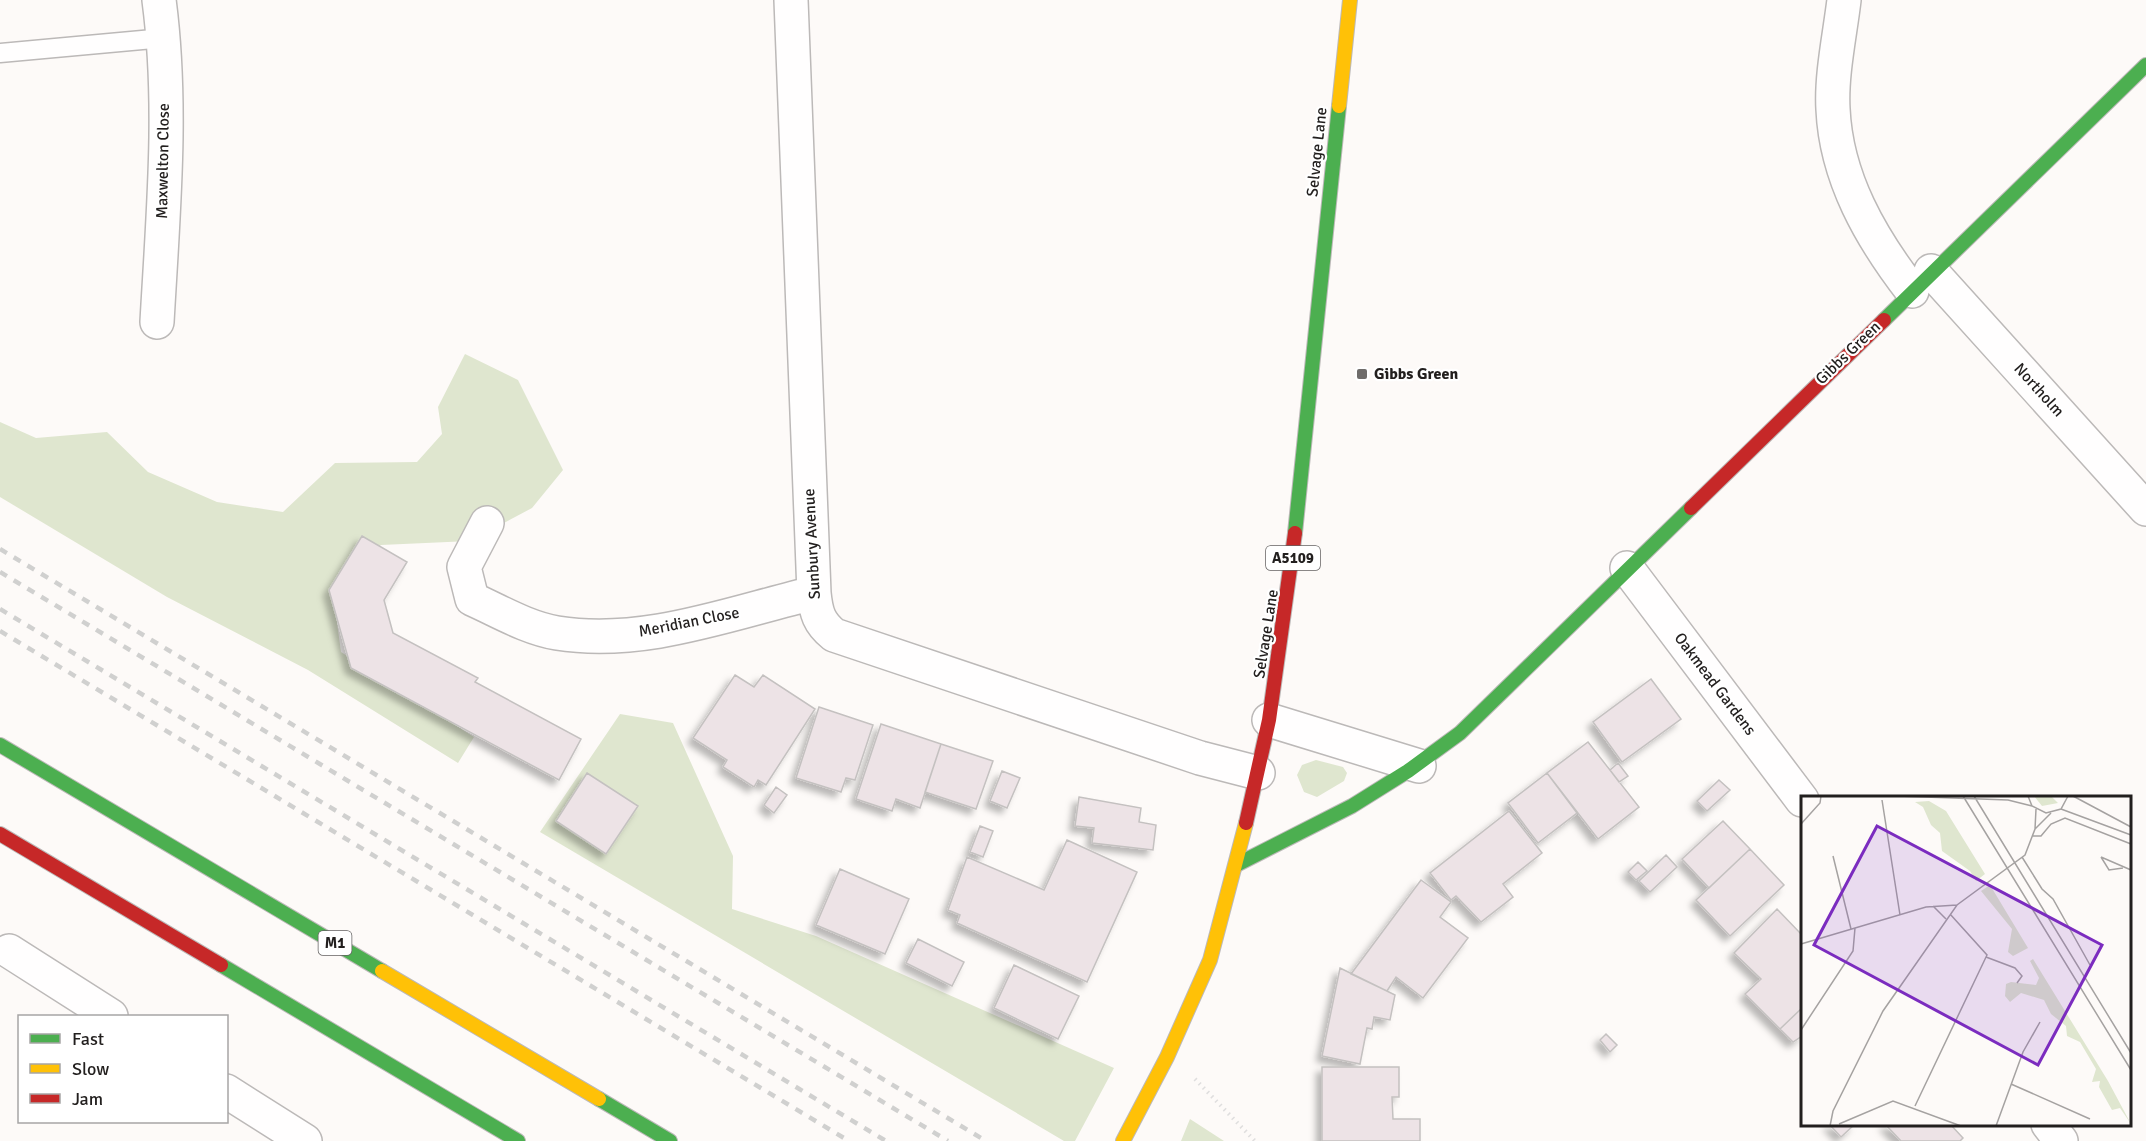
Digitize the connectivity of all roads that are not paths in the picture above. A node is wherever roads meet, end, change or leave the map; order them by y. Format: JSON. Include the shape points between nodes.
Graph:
{"nodes":[{"id":1,"x":159,"y":0,"type":"edge"},
{"id":2,"x":791,"y":0,"type":"edge"},
{"id":3,"x":1350,"y":0,"type":"edge"},
{"id":4,"x":1844,"y":0,"type":"edge"},
{"id":5,"x":164,"y":38,"type":"junction"},
{"id":6,"x":0,"y":53,"type":"edge"},
{"id":7,"x":2146,"y":65,"type":"edge"},
{"id":8,"x":1922,"y":281,"type":"junction"},
{"id":9,"x":157,"y":322,"type":"dead end"},
{"id":10,"x":2146,"y":509,"type":"edge"},
{"id":11,"x":488,"y":523,"type":"dead end"},
{"id":12,"x":1627,"y":568,"type":"junction"},
{"id":13,"x":814,"y":593,"type":"junction"},
{"id":14,"x":1269,"y":720,"type":"junction"},
{"id":15,"x":0,"y":745,"type":"edge"},
{"id":16,"x":1419,"y":766,"type":"junction"},
{"id":17,"x":1258,"y":773,"type":"junction"},
{"id":18,"x":1801,"y":797,"type":"edge"},
{"id":19,"x":0,"y":834,"type":"edge"},
{"id":20,"x":1236,"y":865,"type":"junction"},
{"id":21,"x":9,"y":951,"type":"dead end"},
{"id":22,"x":108,"y":1015,"type":"edge"},
{"id":23,"x":228,"y":1091,"type":"edge"},
{"id":24,"x":2049,"y":1126,"type":"edge"},
{"id":25,"x":305,"y":1141,"type":"edge"},
{"id":26,"x":518,"y":1141,"type":"edge"},
{"id":27,"x":670,"y":1141,"type":"edge"},
{"id":28,"x":1123,"y":1141,"type":"edge"},
{"id":29,"x":2061,"y":1141,"type":"edge"}],
"edges":[{"from":1,"to":5,"type":"street","name":"Maxwelton Close"},
{"from":2,"to":13,"type":"street","name":"Sunbury Avenue"},
{"from":3,"to":14,"type":"main road","name":"Selvage Lane","number":"A5109","via":[[1289,590]]},
{"from":4,"to":8,"type":"street","name":"Northolm","via":[[1833,108],[1840,158],[1854,198],[1882,253]]},
{"from":5,"to":6,"type":"lane"},
{"from":5,"to":9,"type":"street","name":"Maxwelton Close","via":[[165,179]]},
{"from":7,"to":8,"type":"main road","name":"Gibbs Green"},
{"from":8,"to":10,"type":"street","name":"Northolm"},
{"from":8,"to":12,"type":"main road","name":"Gibbs Green"},
{"from":11,"to":13,"type":"street","name":"Meridian Close","via":[[464,567],[472,598],[525,624],[556,633],[611,636],[659,632]]},
{"from":12,"to":16,"type":"main road","name":"Gibbs Green","via":[[1460,733]]},
{"from":12,"to":18,"type":"street","name":"Oakmead Gardens"},
{"from":13,"to":17,"type":"street","name":"Sunbury Avenue","via":[[822,626],[834,635],[1200,758]]},
{"from":14,"to":16,"type":"street"},
{"from":14,"to":17,"type":"main road","name":"Selvage Lane","number":"A5109"},
{"from":15,"to":27,"type":"main road","number":"M1"},
{"from":16,"to":20,"type":"main road","name":"Gibbs Green","via":[[1301,836]]},
{"from":17,"to":20,"type":"main road","name":"Selvage Lane","number":"A5109"},
{"from":19,"to":26,"type":"main road"},
{"from":20,"to":28,"type":"main road","name":"Selvage Lane","number":"A5109","via":[[1210,960],[1167,1057]]},
{"from":21,"to":22,"type":"street"},
{"from":23,"to":25,"type":"street"},
{"from":24,"to":29,"type":"street"}]}
